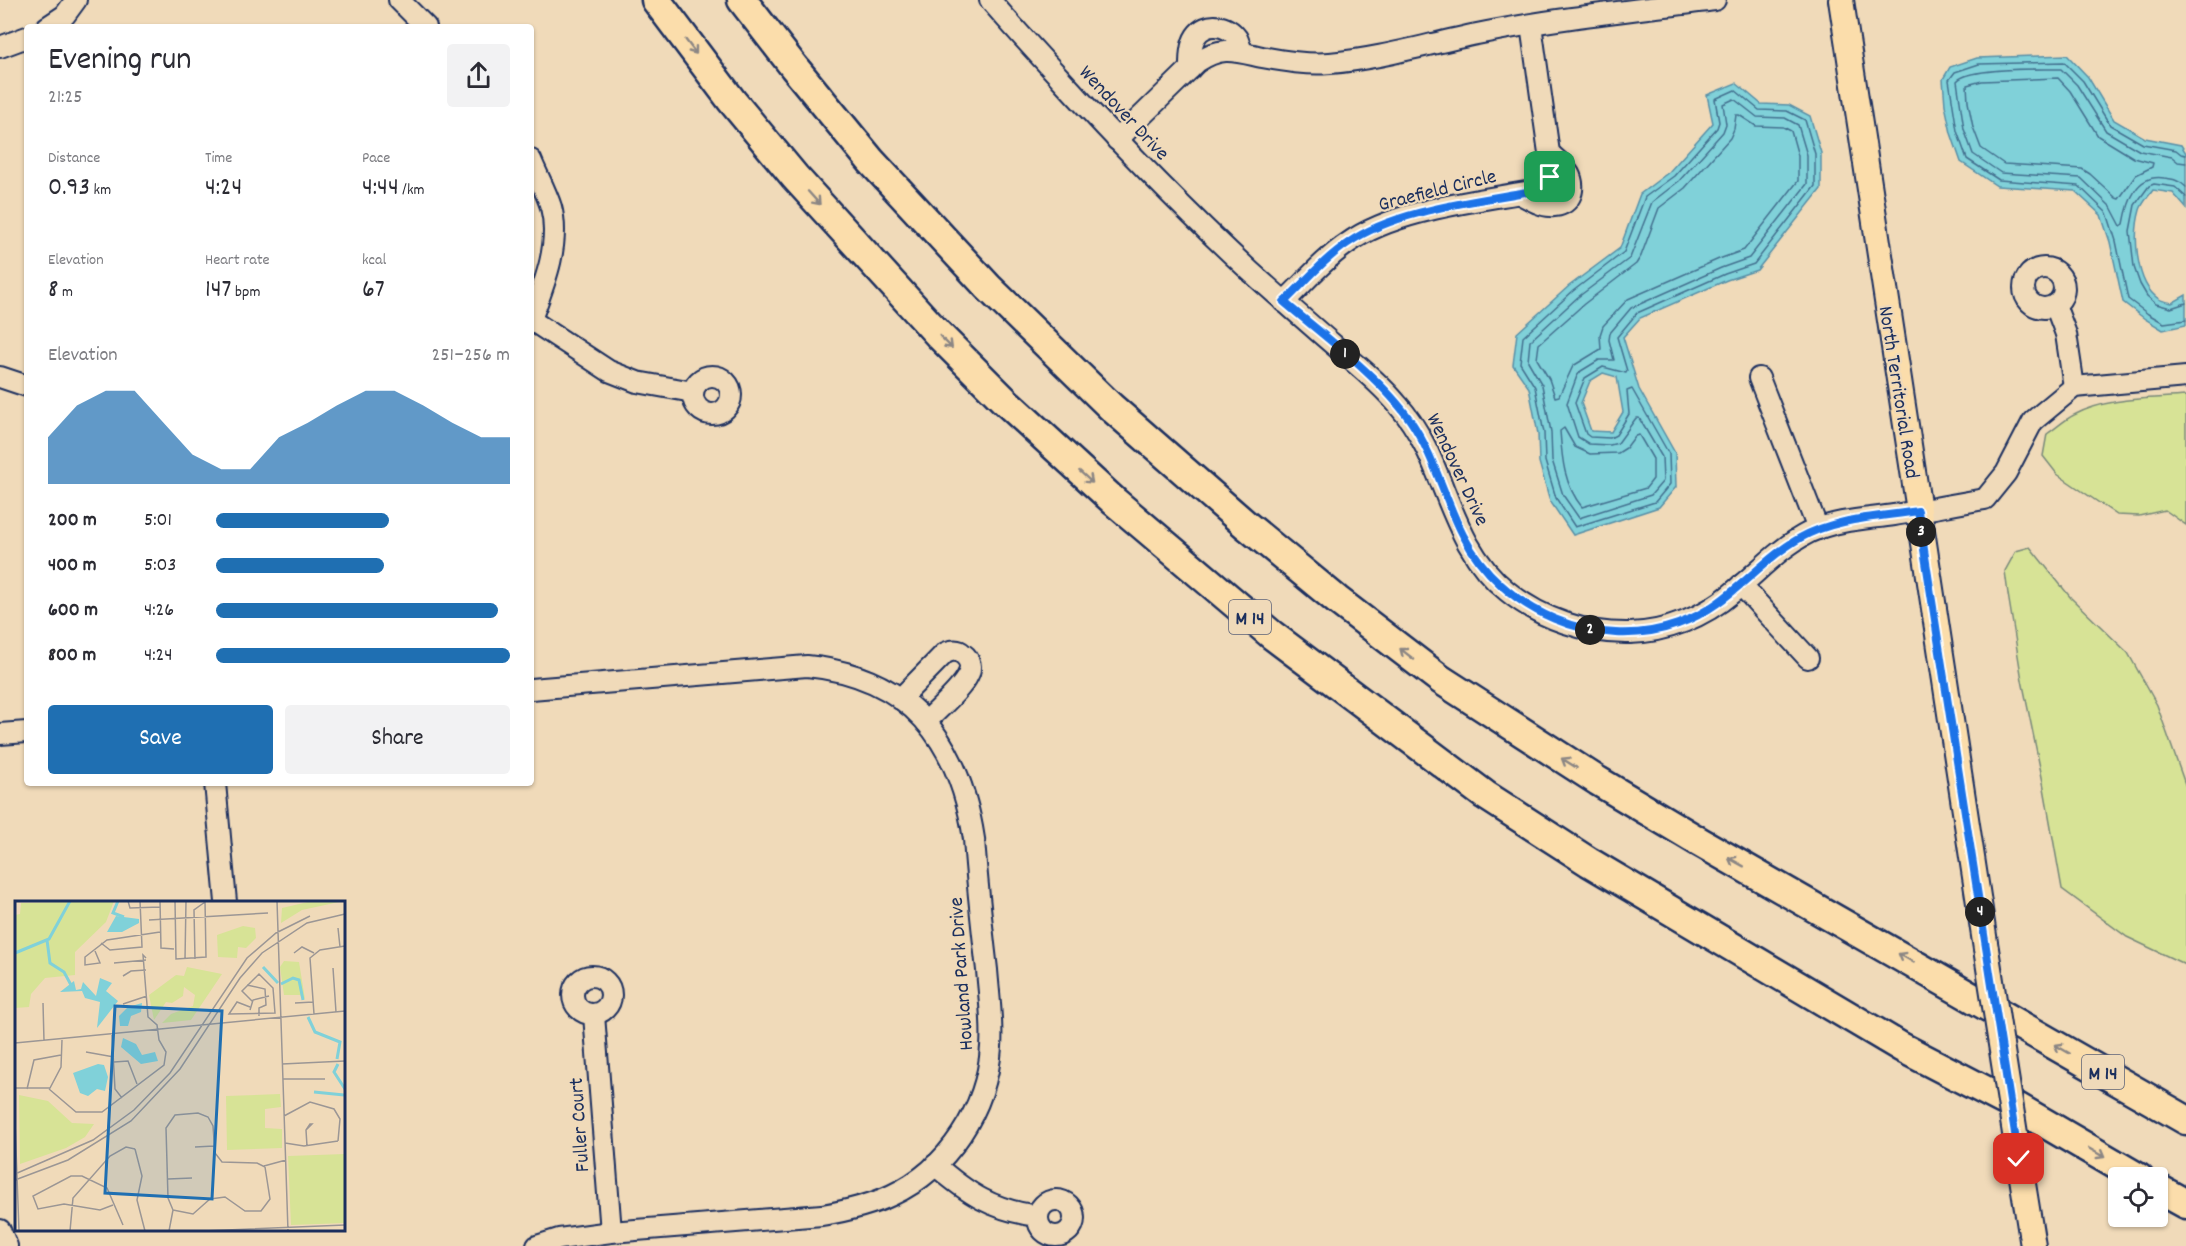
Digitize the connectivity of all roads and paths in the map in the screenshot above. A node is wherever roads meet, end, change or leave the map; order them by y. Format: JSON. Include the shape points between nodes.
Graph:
{"nodes":[{"id":1,"x":399,"y":0,"type":"edge"},
{"id":2,"x":656,"y":0,"type":"edge"},
{"id":3,"x":742,"y":0,"type":"edge"},
{"id":4,"x":990,"y":0,"type":"edge"},
{"id":5,"x":1715,"y":0,"type":"edge"},
{"id":6,"x":1841,"y":0,"type":"edge"},
{"id":7,"x":1588,"y":8,"type":"edge"},
{"id":8,"x":73,"y":14,"type":"edge"},
{"id":9,"x":53,"y":24,"type":"edge"},
{"id":10,"x":423,"y":24,"type":"edge"},
{"id":11,"x":1531,"y":25,"type":"junction"},
{"id":12,"x":24,"y":38,"type":"edge"},
{"id":13,"x":0,"y":47,"type":"edge"},
{"id":14,"x":1242,"y":51,"type":"junction"},
{"id":15,"x":1190,"y":69,"type":"junction"},
{"id":16,"x":1117,"y":140,"type":"junction"},
{"id":17,"x":1549,"y":153,"type":"junction"},
{"id":18,"x":534,"y":167,"type":"edge"},
{"id":19,"x":1520,"y":194,"type":"junction"},
{"id":20,"x":1284,"y":302,"type":"junction"},
{"id":21,"x":2055,"y":305,"type":"dead end"},
{"id":22,"x":534,"y":312,"type":"edge"},
{"id":23,"x":534,"y":322,"type":"edge"},
{"id":24,"x":0,"y":377,"type":"edge"},
{"id":25,"x":2186,"y":377,"type":"edge"},
{"id":26,"x":1759,"y":378,"type":"dead end"},
{"id":27,"x":24,"y":385,"type":"edge"},
{"id":28,"x":2074,"y":387,"type":"junction"},
{"id":29,"x":693,"y":392,"type":"dead end"},
{"id":30,"x":1918,"y":511,"type":"junction"},
{"id":31,"x":1818,"y":529,"type":"junction"},
{"id":32,"x":1742,"y":585,"type":"junction"},
{"id":33,"x":1808,"y":658,"type":"dead end"},
{"id":34,"x":534,"y":688,"type":"edge"},
{"id":35,"x":900,"y":699,"type":"junction"},
{"id":36,"x":926,"y":722,"type":"junction"},
{"id":37,"x":24,"y":732,"type":"edge"},
{"id":38,"x":0,"y":734,"type":"edge"},
{"id":39,"x":215,"y":786,"type":"edge"},
{"id":40,"x":226,"y":901,"type":"edge"},
{"id":41,"x":594,"y":1015,"type":"dead end"},
{"id":42,"x":2186,"y":1120,"type":"edge"},
{"id":43,"x":934,"y":1165,"type":"junction"},
{"id":44,"x":2120,"y":1167,"type":"edge"},
{"id":45,"x":2168,"y":1194,"type":"edge"},
{"id":46,"x":2186,"y":1204,"type":"edge"},
{"id":47,"x":1037,"y":1216,"type":"dead end"},
{"id":48,"x":0,"y":1230,"type":"edge"},
{"id":49,"x":611,"y":1232,"type":"junction"},
{"id":50,"x":7,"y":1246,"type":"edge"},
{"id":51,"x":537,"y":1246,"type":"edge"},
{"id":52,"x":2032,"y":1246,"type":"edge"}],
"edges":[{"from":1,"to":10,"type":"street"},
{"from":2,"to":44,"type":"highway","number":"M 14","one_way":true,"via":[[795,177],[938,334],[1115,502],[1272,635],[1485,795],[1580,856],[1902,1047]]},
{"from":42,"to":3,"type":"highway","number":"M 14","one_way":true,"via":[[1598,782],[1440,679],[1337,600],[1110,407],[988,287],[871,160]]},
{"from":4,"to":16,"type":"street","name":"Wendover Drive"},
{"from":5,"to":7,"type":"street"},
{"from":6,"to":30,"type":"main road","name":"North Territorial Road"},
{"from":7,"to":11,"type":"street"},
{"from":8,"to":9,"type":"street"},
{"from":11,"to":14,"type":"street","via":[[1330,63],[1292,62]]},
{"from":11,"to":17,"type":"street","name":"Graefield Circle"},
{"from":12,"to":13,"type":"street"},
{"from":14,"to":15,"type":"street","via":[[1207,55]]},
{"from":14,"to":15,"type":"street","via":[[1237,38],[1227,30],[1208,26],[1194,41]]},
{"from":15,"to":16,"type":"street"},
{"from":16,"to":20,"type":"street","name":"Wendover Drive"},
{"from":17,"to":19,"type":"street","name":"Graefield Circle","via":[[1549,181],[1537,190]]},
{"from":17,"to":19,"type":"street","name":"Graefield Circle","via":[[1570,175],[1573,189],[1568,201],[1551,207]]},
{"from":18,"to":22,"type":"street","via":[[551,208],[553,241],[547,277]]},
{"from":19,"to":20,"type":"street","name":"Graefield Circle","via":[[1431,211],[1369,231],[1331,255]]},
{"from":20,"to":32,"type":"street","name":"Wendover Drive","via":[[1402,409],[1422,440],[1472,551],[1492,578],[1523,603],[1574,626],[1632,633],[1692,619]]},
{"from":21,"to":28,"type":"street","via":[[2066,334]]},
{"from":23,"to":29,"type":"street","via":[[609,371],[638,382]]},
{"from":24,"to":27,"type":"street"},
{"from":25,"to":28,"type":"street"},
{"from":26,"to":31,"type":"street"},
{"from":28,"to":30,"type":"street","name":"Wendover Drive","via":[[2033,421],[2006,473],[1985,499]]},
{"from":30,"to":31,"type":"street","name":"Wendover Drive"},
{"from":30,"to":52,"type":"main road","name":"North Territorial Road","bridge":true},
{"from":31,"to":32,"type":"street","name":"Wendover Drive","via":[[1782,549]]},
{"from":32,"to":33,"type":"street"},
{"from":34,"to":35,"type":"street","name":"Howland Park Drive","via":[[807,666],[849,673]]},
{"from":35,"to":36,"type":"street","name":"Howland Park Drive"},
{"from":35,"to":36,"type":"street","via":[[945,653],[954,650],[964,654],[970,667],[967,677]]},
{"from":36,"to":43,"type":"street","name":"Howland Park Drive","via":[[952,759],[970,809],[992,1033],[989,1070],[978,1105],[959,1138]]},
{"from":37,"to":38,"type":"street"},
{"from":39,"to":40,"type":"street"},
{"from":41,"to":49,"type":"street","name":"Fuller Court"},
{"from":43,"to":47,"type":"street","via":[[980,1200],[1016,1214]]},
{"from":43,"to":49,"type":"street","name":"Howland Park Drive","via":[[894,1194],[845,1211]]},
{"from":45,"to":46,"type":"highway"},
{"from":48,"to":50,"type":"street"},
{"from":49,"to":51,"type":"street","name":"Howland Park Drive"}]}
